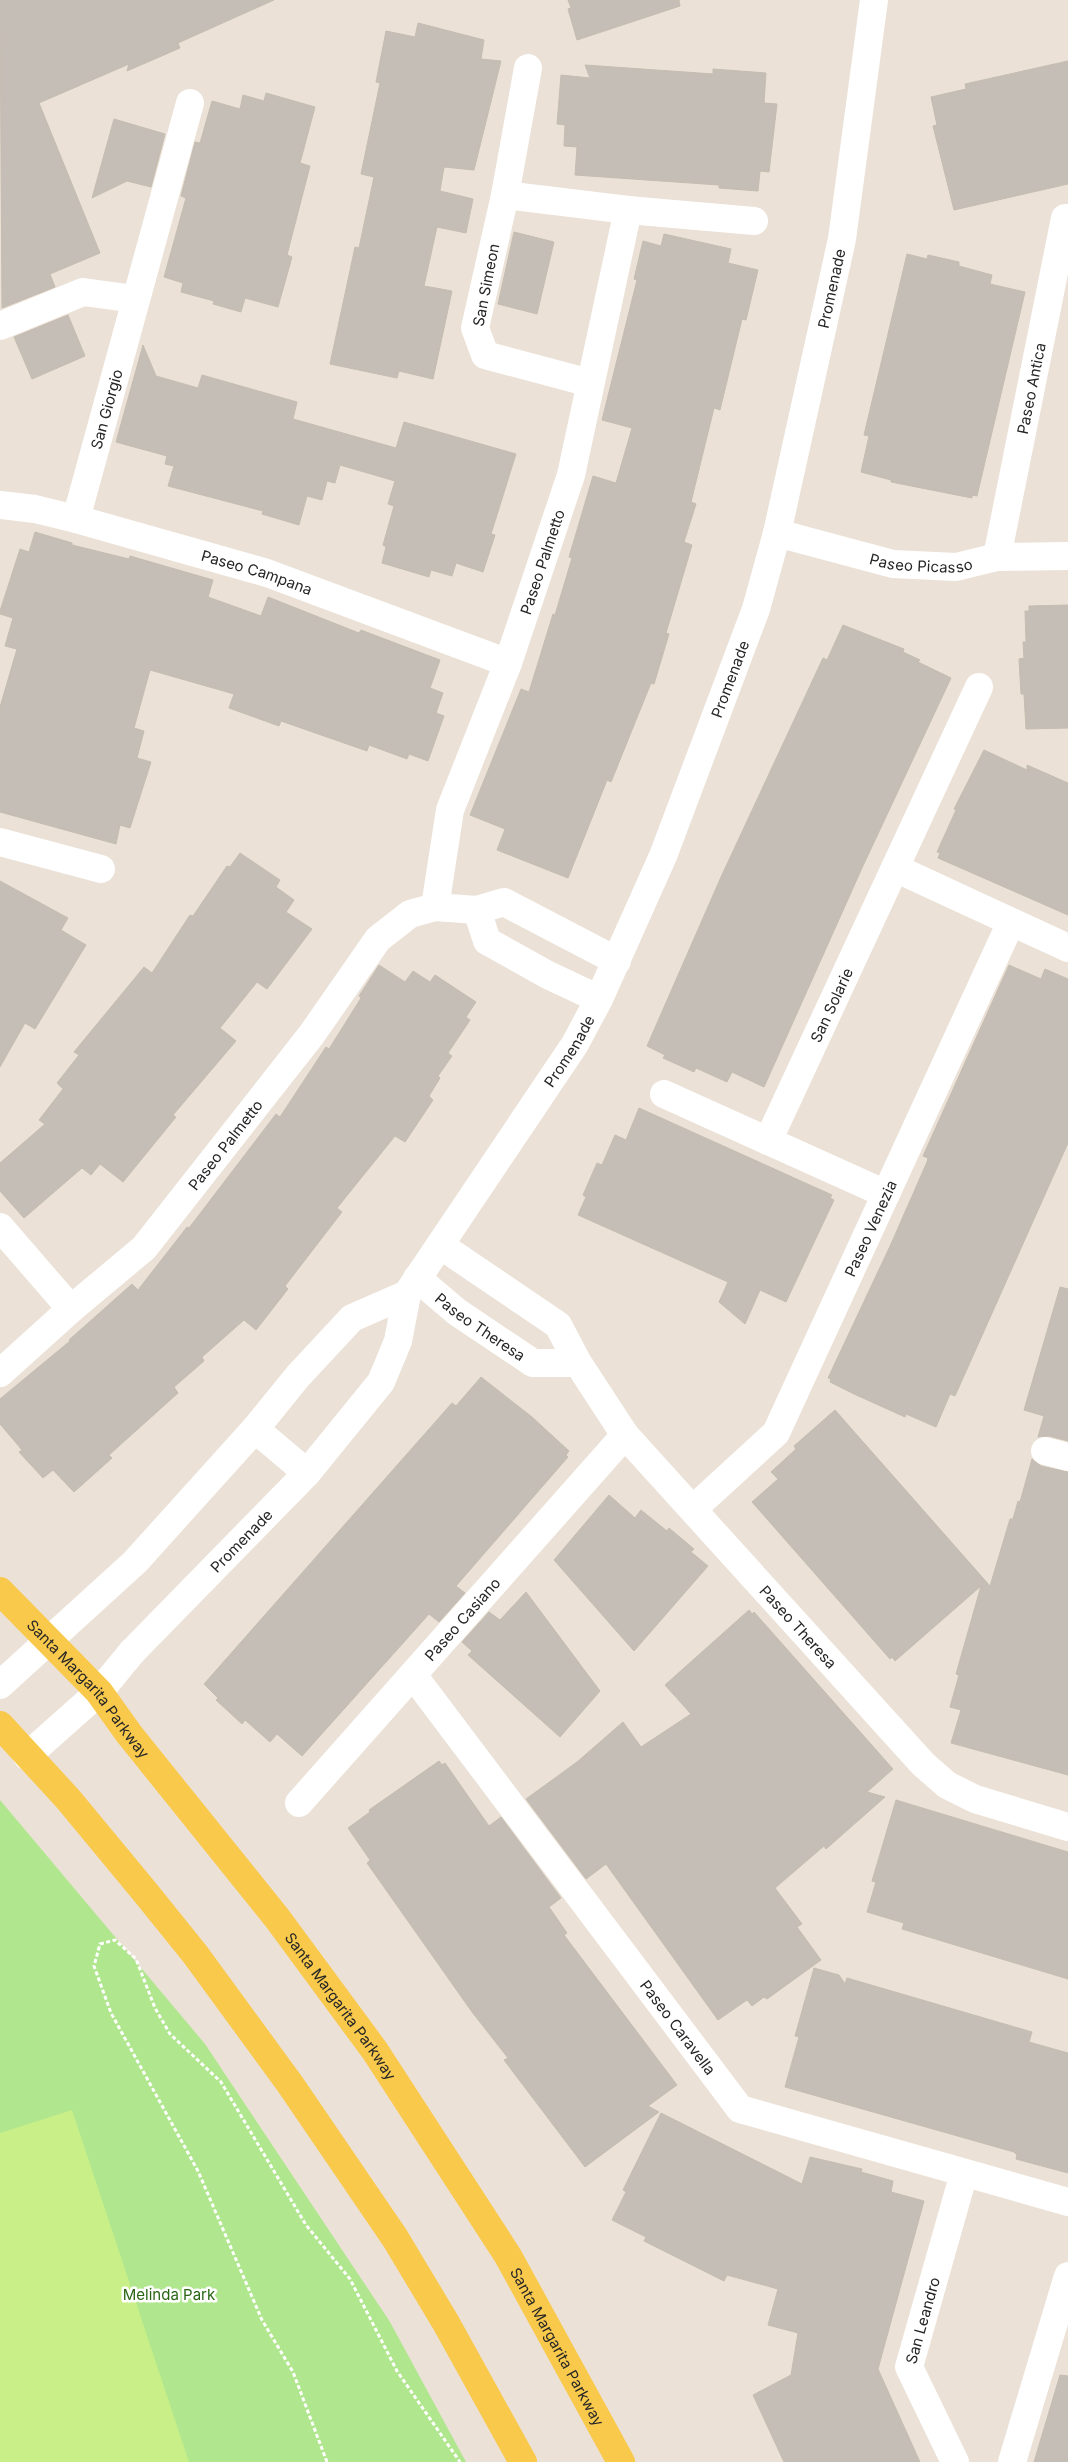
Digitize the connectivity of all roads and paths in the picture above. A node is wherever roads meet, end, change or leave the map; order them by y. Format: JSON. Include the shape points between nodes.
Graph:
{"nodes":[{"id":1,"x":874,"y":0,"type":"edge"},
{"id":2,"x":528,"y":68,"type":"dead end"},
{"id":3,"x":190,"y":102,"type":"dead end"},
{"id":4,"x":504,"y":195,"type":"junction"},
{"id":5,"x":628,"y":210,"type":"junction"},
{"id":6,"x":1066,"y":218,"type":"edge"},
{"id":7,"x":754,"y":221,"type":"dead end"},
{"id":8,"x":135,"y":299,"type":"junction"},
{"id":9,"x":0,"y":326,"type":"edge"},
{"id":10,"x":590,"y":383,"type":"junction"},
{"id":11,"x":0,"y":505,"type":"edge"},
{"id":12,"x":76,"y":519,"type":"junction"},
{"id":13,"x":777,"y":534,"type":"junction"},
{"id":14,"x":1068,"y":556,"type":"edge"},
{"id":15,"x":997,"y":557,"type":"junction"},
{"id":16,"x":508,"y":663,"type":"junction"},
{"id":17,"x":979,"y":687,"type":"dead end"},
{"id":18,"x":0,"y":842,"type":"edge"},
{"id":19,"x":895,"y":868,"type":"junction"},
{"id":20,"x":101,"y":869,"type":"dead end"},
{"id":21,"x":435,"y":907,"type":"junction"},
{"id":22,"x":477,"y":910,"type":"junction"},
{"id":23,"x":1011,"y":922,"type":"junction"},
{"id":24,"x":1068,"y":948,"type":"edge"},
{"id":25,"x":617,"y":961,"type":"junction"},
{"id":26,"x":599,"y":999,"type":"junction"},
{"id":27,"x":664,"y":1094,"type":"dead end"},
{"id":28,"x":768,"y":1141,"type":"junction"},
{"id":29,"x":886,"y":1194,"type":"junction"},
{"id":30,"x":0,"y":1227,"type":"edge"},
{"id":31,"x":440,"y":1246,"type":"junction"},
{"id":32,"x":412,"y":1286,"type":"junction"},
{"id":33,"x":71,"y":1309,"type":"junction"},
{"id":34,"x":578,"y":1362,"type":"junction"},
{"id":35,"x":0,"y":1373,"type":"edge"},
{"id":36,"x":255,"y":1430,"type":"junction"},
{"id":37,"x":625,"y":1435,"type":"junction"},
{"id":38,"x":307,"y":1473,"type":"junction"},
{"id":39,"x":693,"y":1508,"type":"junction"},
{"id":40,"x":0,"y":1591,"type":"edge"},
{"id":41,"x":48,"y":1640,"type":"junction"},
{"id":42,"x":413,"y":1675,"type":"junction"},
{"id":43,"x":0,"y":1685,"type":"edge"},
{"id":44,"x":99,"y":1692,"type":"junction"},
{"id":45,"x":0,"y":1726,"type":"edge"},
{"id":46,"x":27,"y":1756,"type":"junction"},
{"id":47,"x":299,"y":1803,"type":"dead end"},
{"id":48,"x":1068,"y":1827,"type":"edge"},
{"id":49,"x":964,"y":2173,"type":"junction"},
{"id":50,"x":1068,"y":2202,"type":"edge"},
{"id":51,"x":1068,"y":2276,"type":"edge"},
{"id":52,"x":327,"y":2462,"type":"edge"},
{"id":53,"x":460,"y":2462,"type":"edge"},
{"id":54,"x":523,"y":2462,"type":"edge"},
{"id":55,"x":621,"y":2462,"type":"edge"},
{"id":56,"x":955,"y":2462,"type":"edge"},
{"id":57,"x":1012,"y":2462,"type":"edge"}],
"edges":[{"from":1,"to":13,"type":"street","name":"Promenade","via":[[842,239]]},
{"from":2,"to":4,"type":"street","name":"San Simeon"},
{"from":3,"to":8,"type":"street","name":"San Giorgio"},
{"from":4,"to":5,"type":"street"},
{"from":4,"to":10,"type":"street","name":"San Simeon","via":[[474,328],[484,356]]},
{"from":5,"to":7,"type":"street"},
{"from":5,"to":10,"type":"street","name":"Paseo Palmetto"},
{"from":6,"to":15,"type":"street","name":"Paseo Antica"},
{"from":8,"to":9,"type":"street","via":[[83,292]]},
{"from":8,"to":12,"type":"street","name":"San Giorgio"},
{"from":10,"to":16,"type":"street","name":"Paseo Palmetto","via":[[571,474]]},
{"from":11,"to":12,"type":"street","name":"Paseo Campana"},
{"from":12,"to":16,"type":"street","name":"Paseo Campana","via":[[267,573]]},
{"from":13,"to":15,"type":"street","name":"Paseo Picasso","via":[[893,564],[956,567]]},
{"from":13,"to":25,"type":"street","name":"Promenade","via":[[756,609],[663,856]]},
{"from":14,"to":15,"type":"street","name":"Paseo Picasso"},
{"from":16,"to":21,"type":"street","name":"Paseo Palmetto","via":[[450,810]]},
{"from":17,"to":19,"type":"street","name":"San Solarie"},
{"from":18,"to":20,"type":"street"},
{"from":19,"to":23,"type":"street"},
{"from":19,"to":28,"type":"street","name":"San Solarie"},
{"from":21,"to":22,"type":"street","name":"Paseo Palmetto"},
{"from":21,"to":33,"type":"street","name":"Paseo Palmetto","via":[[410,914],[378,939],[312,1034],[144,1248]]},
{"from":22,"to":25,"type":"street","name":"Paseo Palmetto","via":[[504,902]]},
{"from":22,"to":26,"type":"street","via":[[487,941]]},
{"from":23,"to":24,"type":"street"},
{"from":23,"to":29,"type":"street","name":"Paseo Venezia"},
{"from":25,"to":26,"type":"street","name":"Promenade"},
{"from":26,"to":31,"type":"street","name":"Promenade","via":[[575,1044]]},
{"from":27,"to":28,"type":"street"},
{"from":28,"to":29,"type":"street"},
{"from":29,"to":39,"type":"street","name":"Paseo Venezia","via":[[776,1433]]},
{"from":30,"to":33,"type":"street"},
{"from":31,"to":32,"type":"street","name":"Promenade"},
{"from":31,"to":34,"type":"street","name":"Paseo Theresa","via":[[558,1325]]},
{"from":32,"to":34,"type":"street","name":"Paseo Theresa","via":[[458,1312],[533,1363]]},
{"from":32,"to":36,"type":"street","via":[[352,1318],[298,1376]]},
{"from":32,"to":38,"type":"street","name":"Promenade","via":[[398,1341],[381,1382]]},
{"from":33,"to":35,"type":"street","name":"Paseo Palmetto"},
{"from":34,"to":37,"type":"street","name":"Paseo Theresa"},
{"from":36,"to":38,"type":"street"},
{"from":36,"to":41,"type":"street","via":[[135,1562]]},
{"from":37,"to":39,"type":"street","name":"Paseo Theresa"},
{"from":37,"to":42,"type":"street","name":"Paseo Casiano"},
{"from":38,"to":44,"type":"street","name":"Promenade","via":[[132,1652]]},
{"from":39,"to":48,"type":"street","name":"Paseo Theresa","via":[[923,1764],[948,1785],[975,1799]]},
{"from":40,"to":41,"type":"main road","name":"Santa Margarita Parkway"},
{"from":41,"to":43,"type":"street"},
{"from":41,"to":44,"type":"main road","name":"Santa Margarita Parkway"},
{"from":42,"to":47,"type":"street","name":"Paseo Casiano"},
{"from":42,"to":49,"type":"street","name":"Paseo Caravella","via":[[740,2109]]},
{"from":44,"to":46,"type":"street","name":"Promenade"},
{"from":44,"to":55,"type":"main road","name":"Santa Margarita Parkway","via":[[277,1918],[375,2051],[508,2256]]},
{"from":45,"to":46,"type":"main road"},
{"from":46,"to":54,"type":"main road","via":[[68,1799],[195,1954],[341,2156],[446,2322]]},
{"from":49,"to":50,"type":"street","name":"Paseo Caravella"},
{"from":49,"to":56,"type":"street","name":"San Leandro","via":[[908,2367]]},
{"from":51,"to":57,"type":"street"},
{"from":52,"to":53,"type":"path","via":[[293,2372],[262,2320],[198,2171],[111,2013],[94,1966],[100,1944],[115,1940],[136,1959],[155,2008],[170,2034],[221,2082],[306,2225],[350,2279],[397,2371]]}]}
